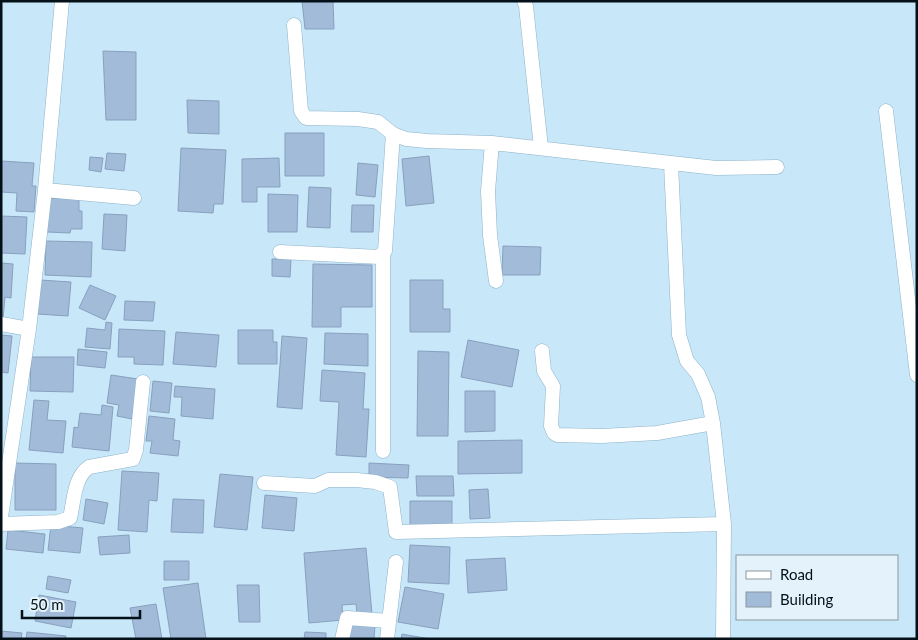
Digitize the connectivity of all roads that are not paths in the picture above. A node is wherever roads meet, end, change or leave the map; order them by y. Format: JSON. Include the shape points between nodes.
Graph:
{"nodes":[{"id":1,"x":62,"y":1,"type":"edge"},
{"id":2,"x":524,"y":1,"type":"edge"},
{"id":3,"x":294,"y":25,"type":"dead end"},
{"id":4,"x":886,"y":111,"type":"dead end"},
{"id":5,"x":393,"y":134,"type":"junction"},
{"id":6,"x":492,"y":143,"type":"junction"},
{"id":7,"x":541,"y":148,"type":"junction"},
{"id":8,"x":671,"y":164,"type":"junction"},
{"id":9,"x":777,"y":167,"type":"dead end"},
{"id":10,"x":46,"y":190,"type":"junction"},
{"id":11,"x":134,"y":198,"type":"dead end"},
{"id":12,"x":280,"y":252,"type":"dead end"},
{"id":13,"x":382,"y":255,"type":"junction"},
{"id":14,"x":496,"y":281,"type":"dead end"},
{"id":15,"x":1,"y":324,"type":"edge"},
{"id":16,"x":29,"y":329,"type":"junction"},
{"id":17,"x":542,"y":351,"type":"dead end"},
{"id":18,"x":917,"y":375,"type":"edge"},
{"id":19,"x":143,"y":382,"type":"dead end"},
{"id":20,"x":713,"y":423,"type":"junction"},
{"id":21,"x":382,"y":452,"type":"dead end"},
{"id":22,"x":264,"y":483,"type":"dead end"},
{"id":23,"x":3,"y":497,"type":"edge"},
{"id":24,"x":1,"y":518,"type":"edge"},
{"id":25,"x":1,"y":524,"type":"edge"},
{"id":26,"x":724,"y":524,"type":"junction"},
{"id":27,"x":396,"y":562,"type":"dead end"},
{"id":28,"x":389,"y":621,"type":"junction"},
{"id":29,"x":342,"y":639,"type":"edge"},
{"id":30,"x":388,"y":639,"type":"edge"},
{"id":31,"x":723,"y":639,"type":"edge"}],
"edges":[{"from":1,"to":10,"type":"street"},
{"from":2,"to":7,"type":"street"},
{"from":3,"to":5,"type":"street","via":[[303,115],[306,118],[378,122]]},
{"from":4,"to":18,"type":"street"},
{"from":5,"to":6,"type":"street","via":[[427,141]]},
{"from":5,"to":13,"type":"street","via":[[385,251]]},
{"from":6,"to":7,"type":"street"},
{"from":6,"to":14,"type":"street","via":[[488,191]]},
{"from":7,"to":8,"type":"street"},
{"from":8,"to":9,"type":"street","via":[[716,168]]},
{"from":8,"to":20,"type":"street","via":[[679,335],[687,361],[698,374],[708,397]]},
{"from":10,"to":11,"type":"street"},
{"from":10,"to":16,"type":"street"},
{"from":12,"to":13,"type":"street"},
{"from":13,"to":21,"type":"street"},
{"from":15,"to":16,"type":"street"},
{"from":16,"to":23,"type":"street"},
{"from":17,"to":20,"type":"street","via":[[544,371],[553,386],[551,426],[557,435],[657,433]]},
{"from":19,"to":25,"type":"street","via":[[133,459],[89,467],[84,471],[79,477],[70,518],[58,522]]},
{"from":20,"to":26,"type":"street"},
{"from":22,"to":26,"type":"street","via":[[315,486],[328,480],[357,480],[390,487],[396,532]]},
{"from":23,"to":24,"type":"street"},
{"from":26,"to":31,"type":"street"},
{"from":27,"to":28,"type":"street"},
{"from":28,"to":29,"type":"street","via":[[347,618]]},
{"from":28,"to":30,"type":"street"}]}
